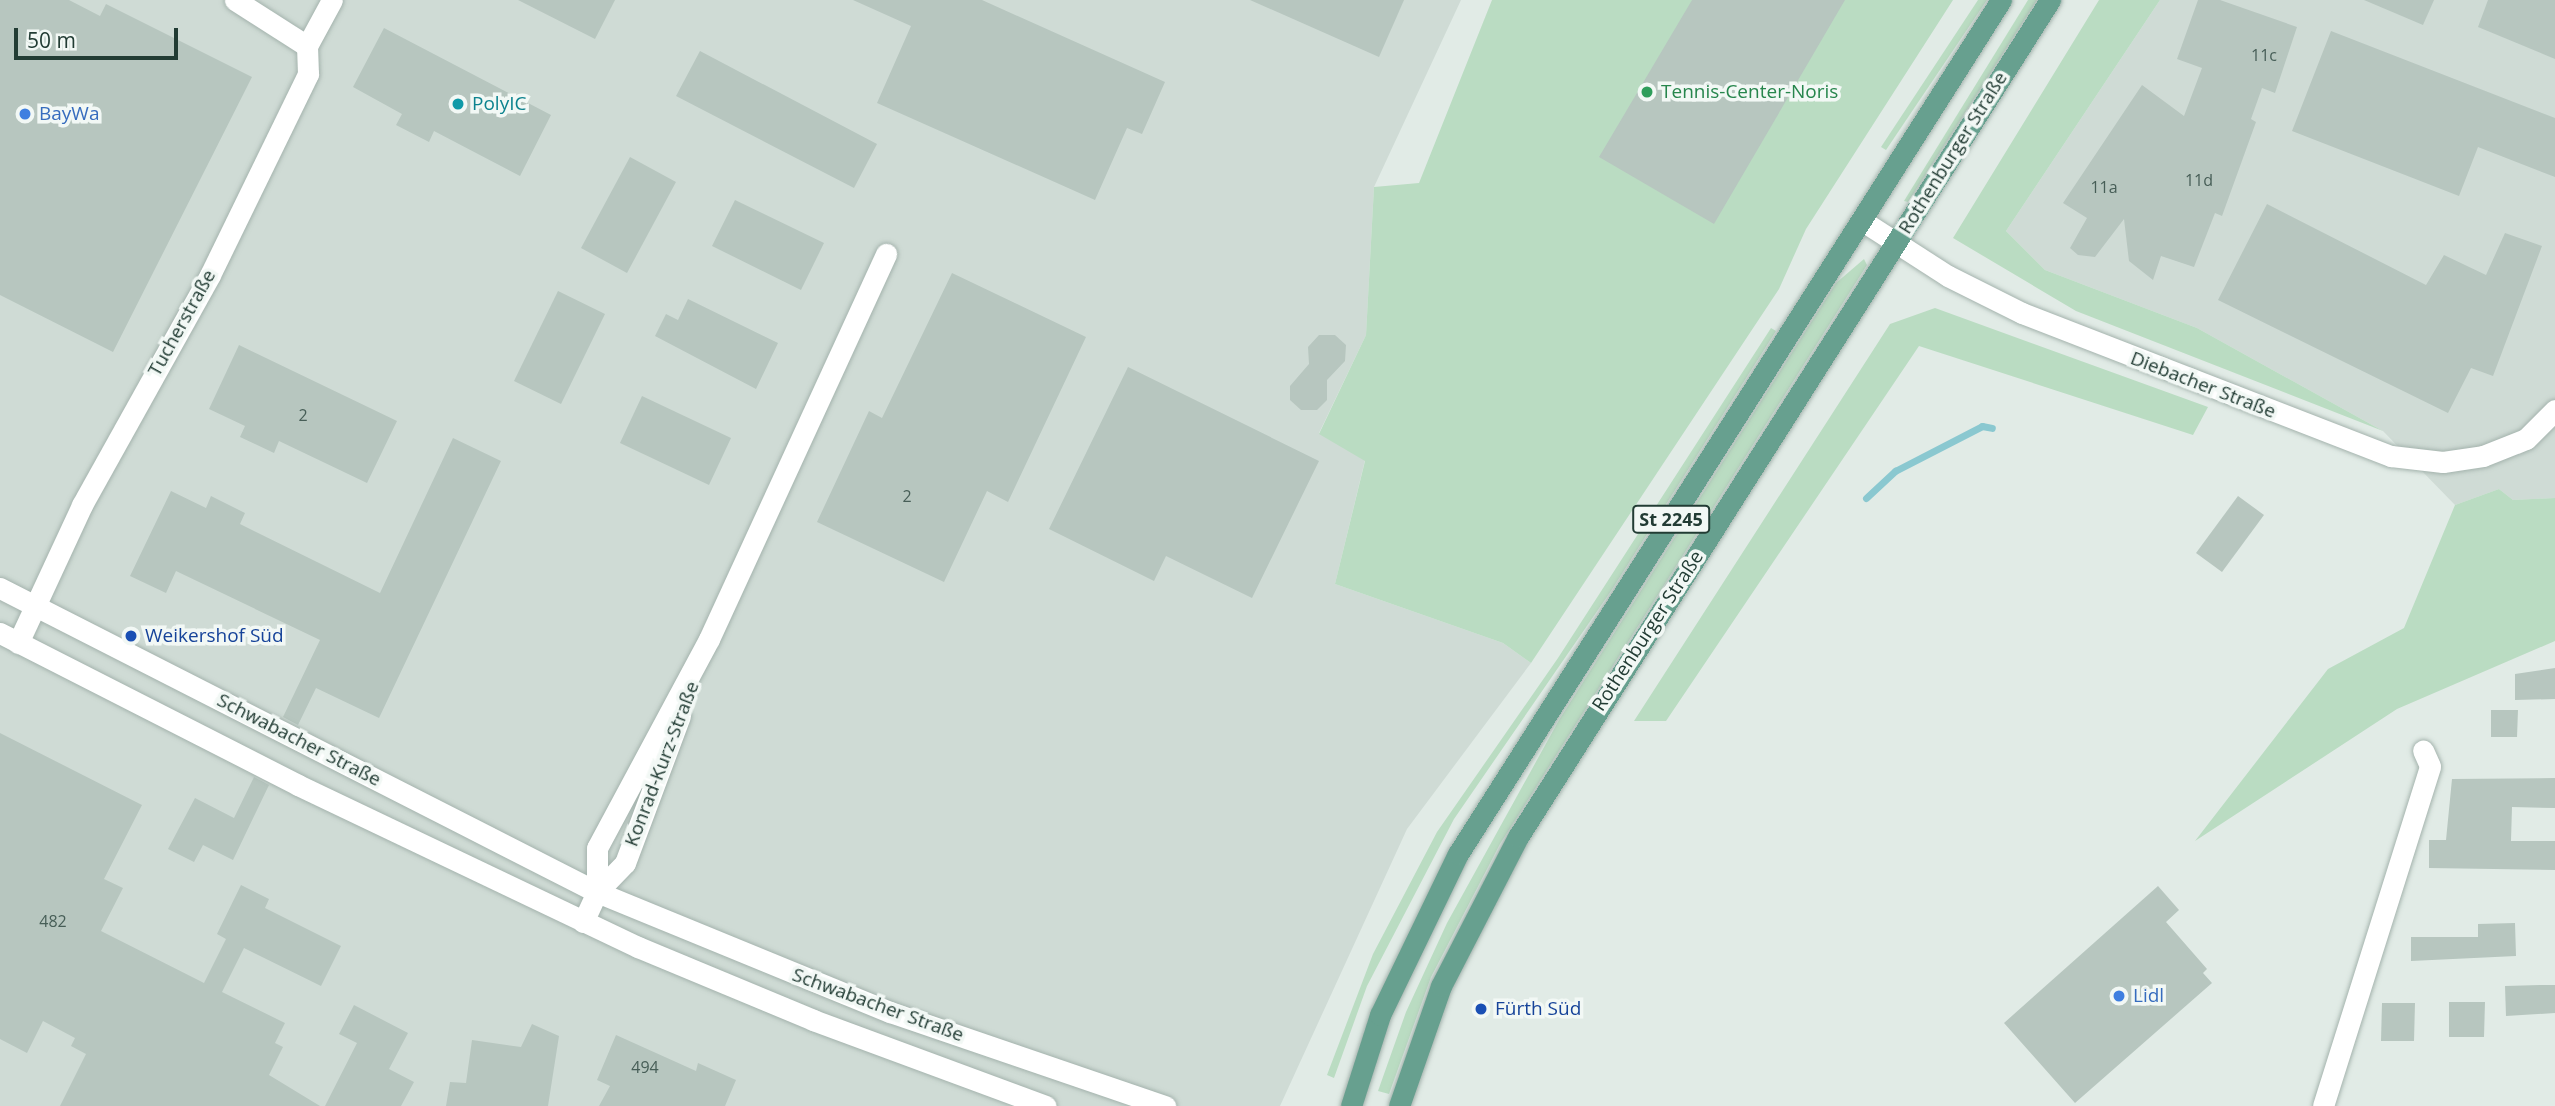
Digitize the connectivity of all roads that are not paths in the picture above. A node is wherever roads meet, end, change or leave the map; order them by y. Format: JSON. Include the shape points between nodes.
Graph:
{"nodes":[{"id":1,"x":235,"y":0,"type":"edge"},
{"id":2,"x":332,"y":0,"type":"edge"},
{"id":3,"x":2001,"y":0,"type":"edge"},
{"id":4,"x":2050,"y":0,"type":"edge"},
{"id":5,"x":307,"y":46,"type":"junction"},
{"id":6,"x":1861,"y":220,"type":"junction"},
{"id":7,"x":1895,"y":243,"type":"junction"},
{"id":8,"x":886,"y":254,"type":"dead end"},
{"id":9,"x":2555,"y":410,"type":"edge"},
{"id":10,"x":0,"y":588,"type":"edge"},
{"id":11,"x":36,"y":607,"type":"junction"},
{"id":12,"x":9,"y":638,"type":"edge"},
{"id":13,"x":709,"y":639,"type":"junction"},
{"id":14,"x":2423,"y":750,"type":"dead end"},
{"id":15,"x":597,"y":892,"type":"junction"},
{"id":16,"x":583,"y":922,"type":"junction"},
{"id":17,"x":1046,"y":1106,"type":"edge"},
{"id":18,"x":1165,"y":1106,"type":"edge"},
{"id":19,"x":1351,"y":1106,"type":"edge"},
{"id":20,"x":1399,"y":1106,"type":"edge"},
{"id":21,"x":2323,"y":1106,"type":"edge"}],
"edges":[{"from":1,"to":5,"type":"street"},
{"from":2,"to":5,"type":"street","name":"Tucherstraße"},
{"from":3,"to":6,"type":"main road","name":"Rothenburger Straße","number":"St 2245"},
{"from":4,"to":7,"type":"main road","name":"Rothenburger Straße","number":"St 2245"},
{"from":5,"to":11,"type":"street","name":"Tucherstraße","via":[[308,74],[209,275],[82,505]]},
{"from":6,"to":7,"type":"street","name":"Diebacher Straße"},
{"from":6,"to":19,"type":"main road","name":"Rothenburger Straße","number":"St 2245","via":[[1446,876],[1380,1015]]},
{"from":7,"to":9,"type":"street","name":"Diebacher Straße","via":[[1948,276],[2058,329],[2391,456],[2443,462],[2483,456],[2526,439]]},
{"from":7,"to":20,"type":"main road","name":"Rothenburger Straße","number":"St 2245","via":[[1513,845],[1441,986]]},
{"from":8,"to":13,"type":"street","name":"Konrad-Kurz-Straße"},
{"from":10,"to":11,"type":"street","name":"Schwabacher Straße"},
{"from":11,"to":12,"type":"street","name":"Tucherstraße"},
{"from":11,"to":15,"type":"street","name":"Schwabacher Straße"},
{"from":12,"to":16,"type":"street","name":"Schwabacher Straße","via":[[298,785]]},
{"from":13,"to":15,"type":"street","name":"Konrad-Kurz-Straße","via":[[625,863]]},
{"from":13,"to":15,"type":"street","name":"Konrad-Kurz-Straße","via":[[597,848]]},
{"from":14,"to":21,"type":"street","via":[[2430,766]]},
{"from":15,"to":16,"type":"street"},
{"from":15,"to":18,"type":"street","name":"Schwabacher Straße","via":[[890,1012]]},
{"from":16,"to":17,"type":"street","name":"Schwabacher Straße","via":[[813,1020]]}]}
